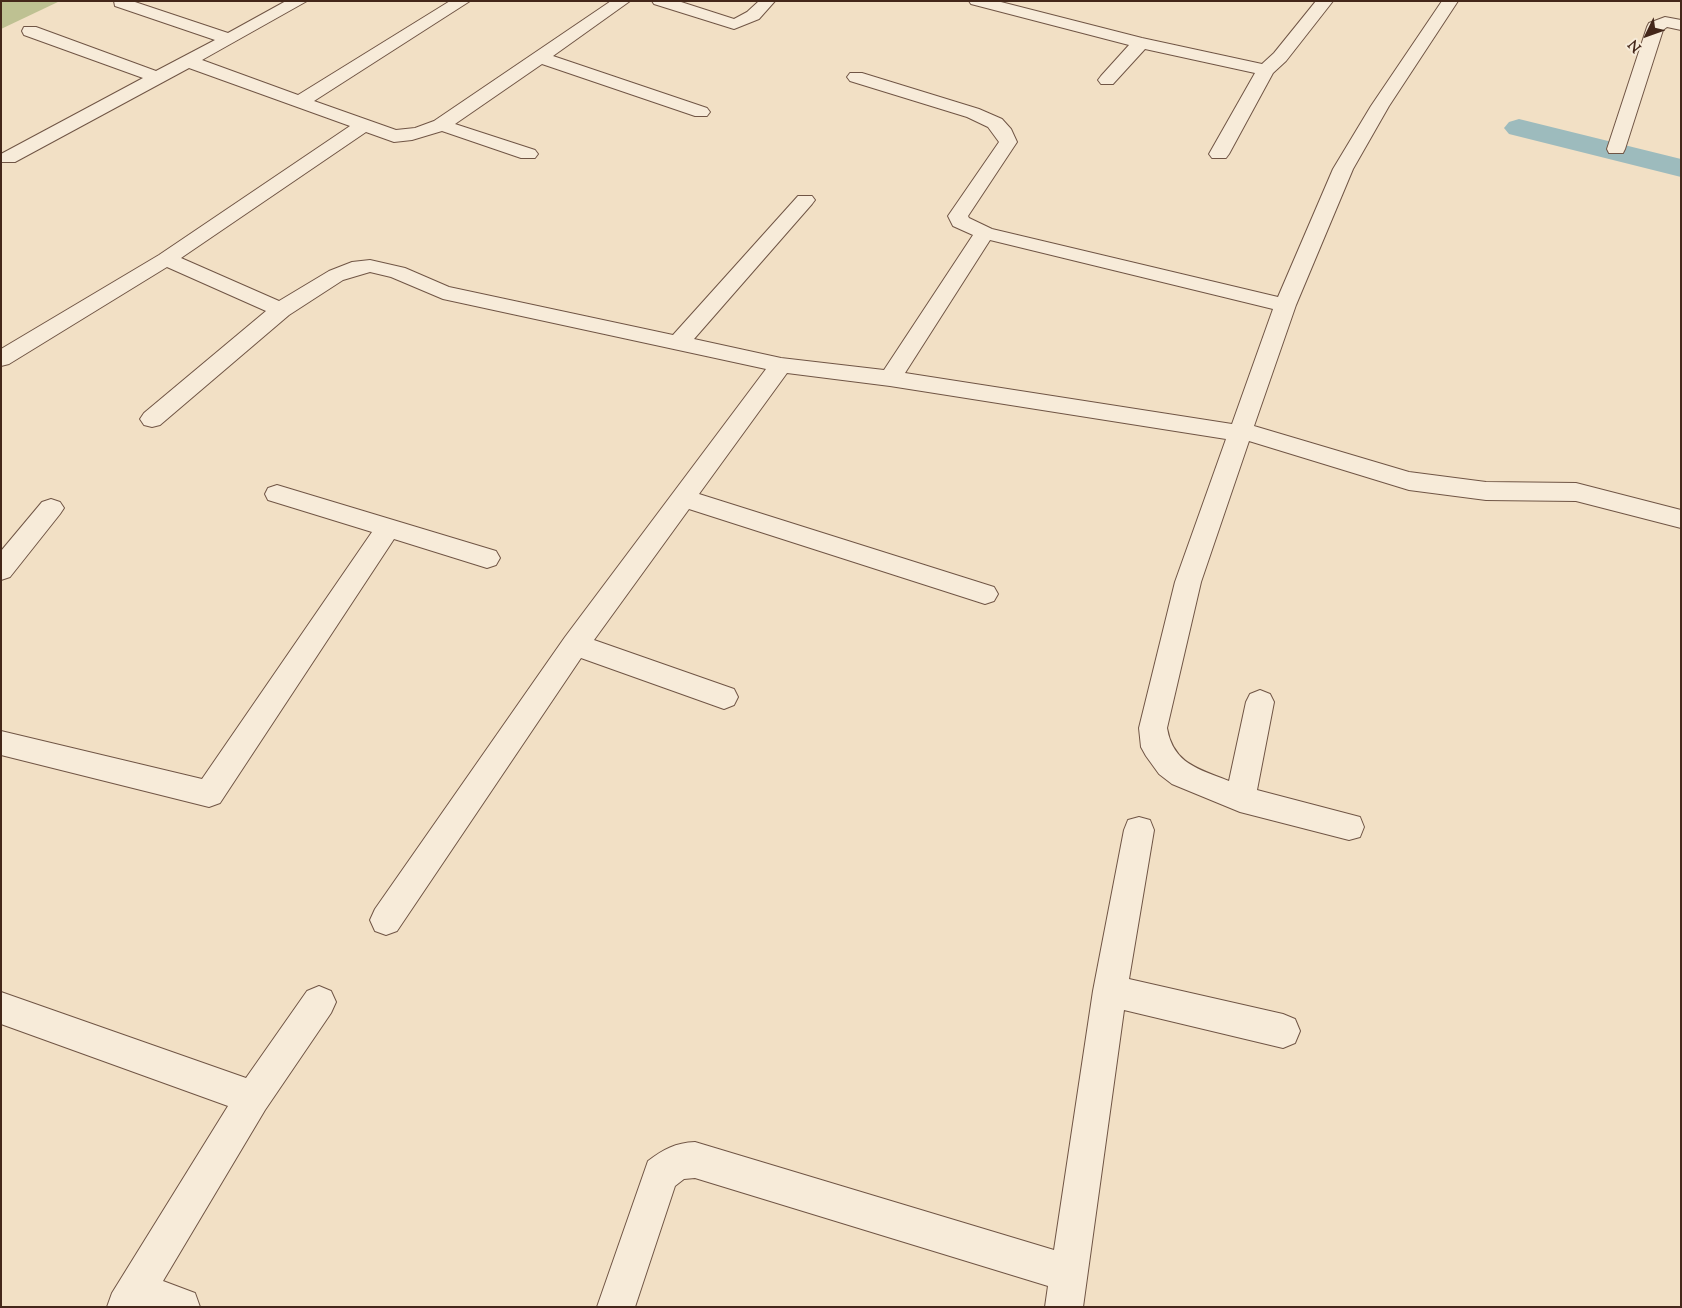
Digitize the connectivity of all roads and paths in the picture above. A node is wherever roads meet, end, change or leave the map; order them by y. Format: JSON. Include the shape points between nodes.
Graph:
{"nodes":[{"id":1,"x":299,"y":1,"type":"edge"},
{"id":2,"x":462,"y":1,"type":"edge"},
{"id":3,"x":622,"y":1,"type":"edge"},
{"id":4,"x":660,"y":1,"type":"edge"},
{"id":5,"x":767,"y":1,"type":"edge"},
{"id":6,"x":977,"y":1,"type":"edge"},
{"id":7,"x":1325,"y":1,"type":"edge"},
{"id":8,"x":1450,"y":1,"type":"edge"},
{"id":9,"x":121,"y":4,"type":"dead end"},
{"id":10,"x":1014,"y":5,"type":"edge"},
{"id":11,"x":1681,"y":26,"type":"edge"},
{"id":12,"x":30,"y":31,"type":"dead end"},
{"id":13,"x":230,"y":39,"type":"junction"},
{"id":14,"x":1140,"y":43,"type":"junction"},
{"id":15,"x":540,"y":57,"type":"junction"},
{"id":16,"x":190,"y":62,"type":"junction"},
{"id":17,"x":1266,"y":70,"type":"junction"},
{"id":18,"x":856,"y":76,"type":"dead end"},
{"id":19,"x":159,"y":78,"type":"junction"},
{"id":20,"x":1107,"y":80,"type":"dead end"},
{"id":21,"x":299,"y":102,"type":"junction"},
{"id":22,"x":701,"y":112,"type":"dead end"},
{"id":23,"x":364,"y":125,"type":"junction"},
{"id":24,"x":441,"y":125,"type":"junction"},
{"id":25,"x":1616,"y":148,"type":"dead end"},
{"id":26,"x":528,"y":154,"type":"dead end"},
{"id":27,"x":1219,"y":154,"type":"dead end"},
{"id":28,"x":8,"y":158,"type":"dead end"},
{"id":29,"x":805,"y":200,"type":"dead end"},
{"id":30,"x":985,"y":233,"type":"junction"},
{"id":31,"x":166,"y":259,"type":"junction"},
{"id":32,"x":1285,"y":305,"type":"junction"},
{"id":33,"x":281,"y":310,"type":"junction"},
{"id":34,"x":679,"y":342,"type":"junction"},
{"id":35,"x":4,"y":354,"type":"edge"},
{"id":36,"x":781,"y":365,"type":"junction"},
{"id":37,"x":890,"y":378,"type":"junction"},
{"id":38,"x":152,"y":419,"type":"dead end"},
{"id":39,"x":1239,"y":432,"type":"junction"},
{"id":40,"x":278,"y":494,"type":"dead end"},
{"id":41,"x":683,"y":498,"type":"junction"},
{"id":42,"x":52,"y":508,"type":"dead end"},
{"id":43,"x":1681,"y":519,"type":"edge"},
{"id":44,"x":389,"y":527,"type":"junction"},
{"id":45,"x":488,"y":558,"type":"dead end"},
{"id":46,"x":1,"y":570,"type":"edge"},
{"id":47,"x":985,"y":594,"type":"dead end"},
{"id":48,"x":575,"y":644,"type":"junction"},
{"id":49,"x":724,"y":697,"type":"dead end"},
{"id":50,"x":1260,"y":702,"type":"dead end"},
{"id":51,"x":1,"y":742,"type":"edge"},
{"id":52,"x":1240,"y":799,"type":"junction"},
{"id":53,"x":1349,"y":827,"type":"dead end"},
{"id":54,"x":1139,"y":830,"type":"dead end"},
{"id":55,"x":386,"y":920,"type":"dead end"},
{"id":56,"x":1110,"y":992,"type":"junction"},
{"id":57,"x":319,"y":1002,"type":"dead end"},
{"id":58,"x":1,"y":1008,"type":"edge"},
{"id":59,"x":1283,"y":1031,"type":"dead end"},
{"id":60,"x":253,"y":1098,"type":"junction"},
{"id":61,"x":1067,"y":1291,"type":"edge"},
{"id":62,"x":132,"y":1299,"type":"edge"},
{"id":63,"x":181,"y":1307,"type":"edge"},
{"id":64,"x":616,"y":1307,"type":"edge"}],
"edges":[{"from":1,"to":13,"type":"street"},
{"from":2,"to":21,"type":"street"},
{"from":3,"to":15,"type":"street"},
{"from":4,"to":5,"type":"street","via":[[734,24],[765,6]]},
{"from":6,"to":10,"type":"street"},
{"from":7,"to":17,"type":"street"},
{"from":8,"to":32,"type":"street","via":[[1380,106],[1343,169]]},
{"from":9,"to":13,"type":"street"},
{"from":10,"to":14,"type":"street"},
{"from":11,"to":25,"type":"street","via":[[1665,22],[1655,27]]},
{"from":12,"to":19,"type":"street"},
{"from":13,"to":16,"type":"street"},
{"from":14,"to":17,"type":"street"},
{"from":14,"to":20,"type":"street"},
{"from":15,"to":22,"type":"street"},
{"from":15,"to":24,"type":"street"},
{"from":16,"to":19,"type":"street"},
{"from":16,"to":21,"type":"street"},
{"from":17,"to":27,"type":"street"},
{"from":18,"to":30,"type":"street","via":[[973,113],[995,123],[1004,133],[1008,142],[958,216],[960,222]]},
{"from":19,"to":28,"type":"street"},
{"from":21,"to":23,"type":"street"},
{"from":23,"to":24,"type":"street","via":[[394,136],[406,136]]},
{"from":23,"to":31,"type":"street"},
{"from":24,"to":26,"type":"street"},
{"from":29,"to":34,"type":"street"},
{"from":30,"to":32,"type":"street"},
{"from":30,"to":37,"type":"street"},
{"from":31,"to":33,"type":"street"},
{"from":31,"to":35,"type":"street"},
{"from":32,"to":39,"type":"street"},
{"from":33,"to":34,"type":"street","via":[[347,271],[372,266],[443,292]]},
{"from":33,"to":38,"type":"street"},
{"from":34,"to":36,"type":"street"},
{"from":36,"to":37,"type":"street"},
{"from":36,"to":41,"type":"street"},
{"from":37,"to":39,"type":"street"},
{"from":39,"to":43,"type":"street","via":[[1409,481],[1486,491],[1576,492]]},
{"from":39,"to":52,"type":"street","via":[[1188,582],[1153,728],[1156,747],[1169,765],[1182,775]]},
{"from":40,"to":44,"type":"street"},
{"from":41,"to":47,"type":"street"},
{"from":41,"to":48,"type":"street"},
{"from":42,"to":46,"type":"street"},
{"from":44,"to":45,"type":"street"},
{"from":44,"to":51,"type":"street","via":[[209,794]]},
{"from":48,"to":49,"type":"street"},
{"from":48,"to":55,"type":"street"},
{"from":50,"to":52,"type":"street"},
{"from":52,"to":53,"type":"street"},
{"from":54,"to":56,"type":"street"},
{"from":56,"to":59,"type":"street"},
{"from":56,"to":61,"type":"street"},
{"from":57,"to":60,"type":"street"},
{"from":58,"to":60,"type":"street"},
{"from":60,"to":62,"type":"street"},
{"from":61,"to":64,"type":"street","via":[[695,1160],[678,1161],[661,1174]]},
{"from":62,"to":63,"type":"street"}]}
